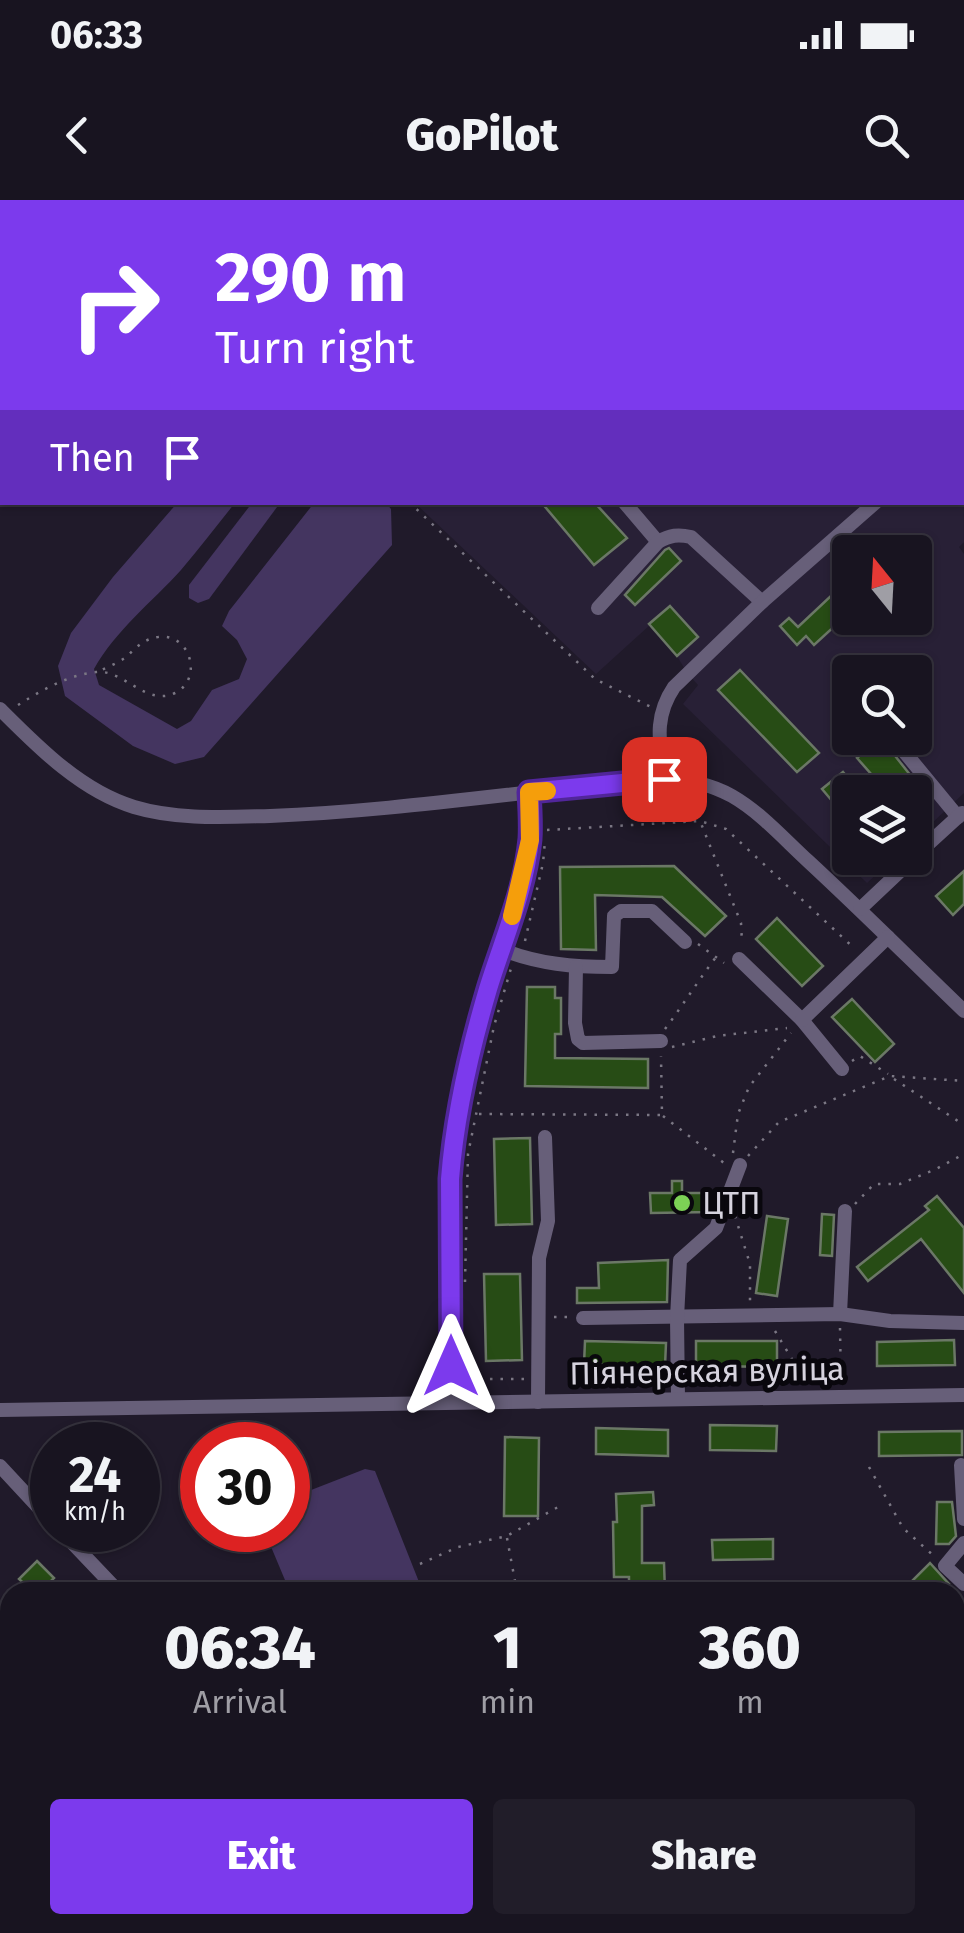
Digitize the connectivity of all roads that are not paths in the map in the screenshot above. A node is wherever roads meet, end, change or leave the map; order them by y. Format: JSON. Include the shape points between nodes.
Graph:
{"nodes":[{"id":1,"x":627,"y":505,"type":"edge"},
{"id":2,"x":873,"y":505,"type":"edge"},
{"id":3,"x":658,"y":542,"type":"junction"},
{"id":4,"x":762,"y":602,"type":"junction"},
{"id":5,"x":598,"y":608,"type":"dead end"},
{"id":6,"x":2,"y":711,"type":"edge"},
{"id":7,"x":907,"y":755,"type":"edge"},
{"id":8,"x":664,"y":779,"type":"junction"},
{"id":9,"x":529,"y":792,"type":"junction"},
{"id":10,"x":961,"y":814,"type":"edge"},
{"id":11,"x":932,"y":841,"type":"edge"},
{"id":12,"x":895,"y":875,"type":"edge"},
{"id":13,"x":860,"y":909,"type":"junction"},
{"id":14,"x":888,"y":937,"type":"junction"},
{"id":15,"x":686,"y":943,"type":"road end"},
{"id":16,"x":513,"y":954,"type":"junction"},
{"id":17,"x":741,"y":961,"type":"road end"},
{"id":18,"x":576,"y":967,"type":"junction"},
{"id":19,"x":964,"y":1011,"type":"edge"},
{"id":20,"x":802,"y":1020,"type":"junction"},
{"id":21,"x":661,"y":1041,"type":"road end"},
{"id":22,"x":842,"y":1068,"type":"road end"},
{"id":23,"x":545,"y":1137,"type":"dead end"},
{"id":24,"x":739,"y":1169,"type":"road end"},
{"id":25,"x":846,"y":1210,"type":"road end"},
{"id":26,"x":840,"y":1314,"type":"junction"},
{"id":27,"x":583,"y":1318,"type":"road end"},
{"id":28,"x":677,"y":1318,"type":"junction"},
{"id":29,"x":964,"y":1323,"type":"edge"},
{"id":30,"x":964,"y":1395,"type":"edge"},
{"id":31,"x":678,"y":1400,"type":"junction"},
{"id":32,"x":451,"y":1402,"type":"junction"},
{"id":33,"x":538,"y":1402,"type":"junction"},
{"id":34,"x":0,"y":1410,"type":"edge"},
{"id":35,"x":961,"y":1464,"type":"dead end"},
{"id":36,"x":0,"y":1466,"type":"edge"},
{"id":37,"x":30,"y":1498,"type":"edge"},
{"id":38,"x":964,"y":1519,"type":"edge"},
{"id":39,"x":964,"y":1543,"type":"edge"},
{"id":40,"x":81,"y":1552,"type":"edge"},
{"id":41,"x":109,"y":1582,"type":"edge"},
{"id":42,"x":962,"y":1582,"type":"edge"}],
"edges":[{"from":1,"to":3,"type":"street"},
{"from":2,"to":4,"type":"street"},
{"from":3,"to":4,"type":"street","via":[[691,537]]},
{"from":3,"to":5,"type":"street"},
{"from":4,"to":8,"type":"street","via":[[663,704]]},
{"from":6,"to":9,"type":"street","via":[[84,782],[147,810],[322,814]]},
{"from":7,"to":10,"type":"street"},
{"from":8,"to":9,"type":"street"},
{"from":8,"to":13,"type":"street","via":[[732,796]]},
{"from":9,"to":16,"type":"street","via":[[528,854]]},
{"from":10,"to":11,"type":"street"},
{"from":12,"to":13,"type":"street"},
{"from":13,"to":14,"type":"street"},
{"from":14,"to":19,"type":"street"},
{"from":14,"to":20,"type":"street"},
{"from":15,"to":18,"type":"street","via":[[652,911],[621,911],[614,916],[612,967]]},
{"from":16,"to":18,"type":"street"},
{"from":16,"to":32,"type":"street","via":[[487,993],[452,1151]]},
{"from":17,"to":20,"type":"street"},
{"from":18,"to":21,"type":"street","via":[[575,1023],[583,1043]]},
{"from":20,"to":22,"type":"street"},
{"from":23,"to":33,"type":"street","via":[[548,1221],[538,1258]]},
{"from":24,"to":28,"type":"street","via":[[716,1228],[680,1260]]},
{"from":25,"to":26,"type":"street"},
{"from":26,"to":28,"type":"street"},
{"from":26,"to":29,"type":"street"},
{"from":27,"to":28,"type":"street"},
{"from":28,"to":31,"type":"street"},
{"from":30,"to":31,"type":"street","name":"Піянерская вуліца"},
{"from":31,"to":33,"type":"street","name":"Піянерская вуліца"},
{"from":32,"to":33,"type":"street","name":"Піянерская вуліца"},
{"from":32,"to":34,"type":"street","name":"Піянерская вуліца"},
{"from":35,"to":38,"type":"street"},
{"from":36,"to":37,"type":"street"},
{"from":39,"to":42,"type":"street","via":[[945,1566]]},
{"from":40,"to":41,"type":"street"}]}
